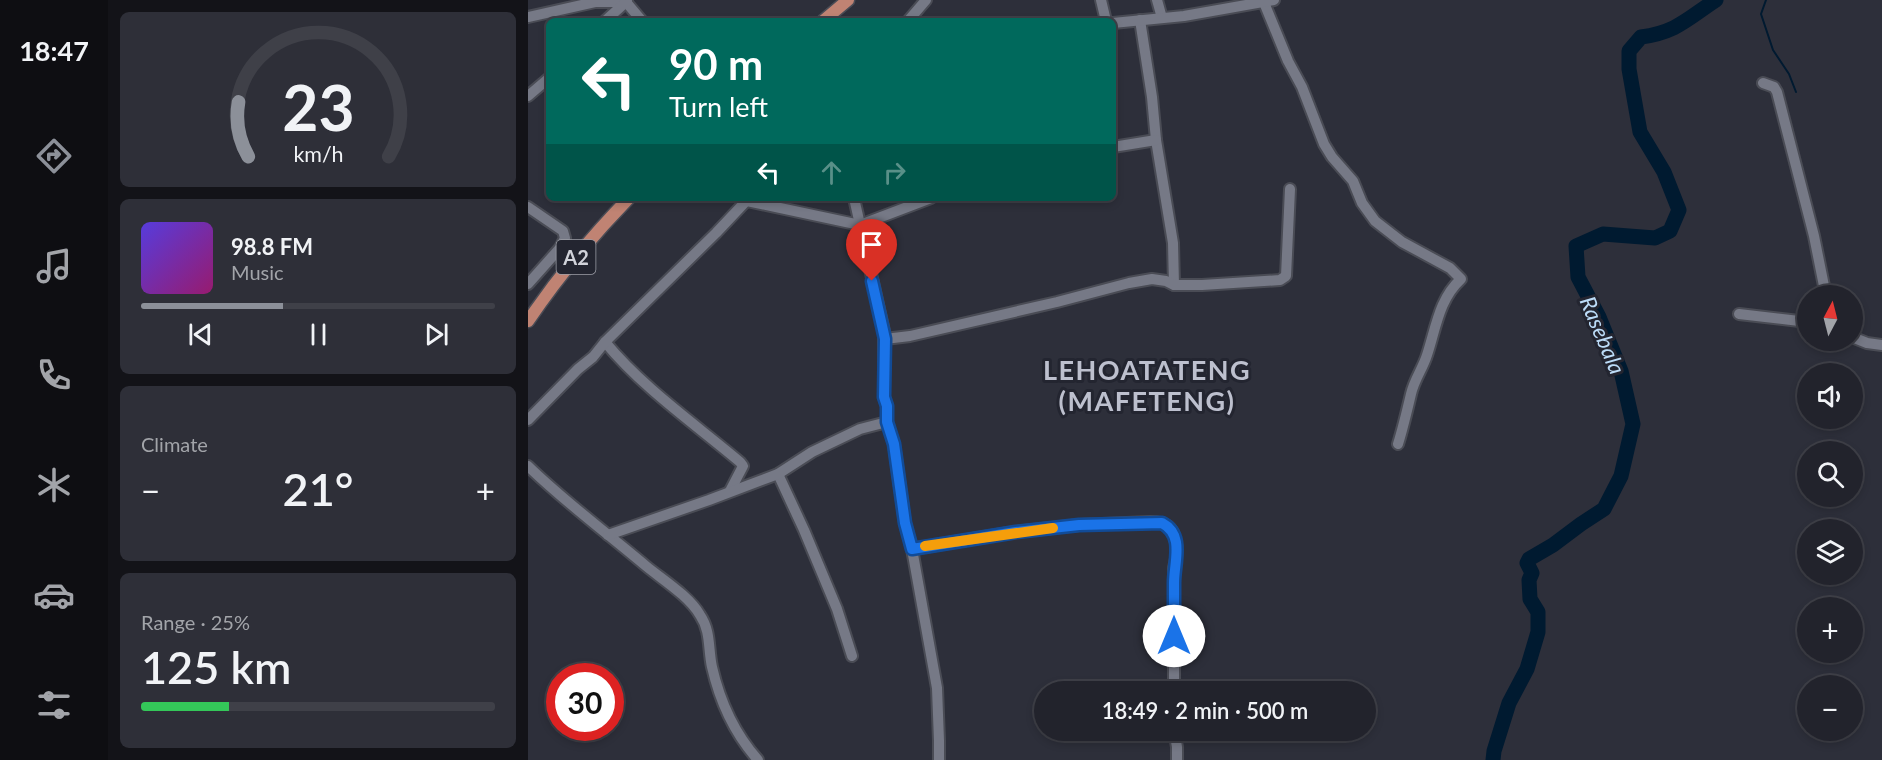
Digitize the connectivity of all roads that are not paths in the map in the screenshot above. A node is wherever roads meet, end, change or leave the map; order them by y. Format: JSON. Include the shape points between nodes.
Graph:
{"nodes":[{"id":1,"x":848,"y":0,"type":"edge"},
{"id":2,"x":926,"y":0,"type":"edge"},
{"id":3,"x":1101,"y":0,"type":"edge"},
{"id":4,"x":1157,"y":0,"type":"edge"},
{"id":5,"x":622,"y":1,"type":"edge"},
{"id":6,"x":1267,"y":1,"type":"edge"},
{"id":7,"x":528,"y":17,"type":"edge"},
{"id":8,"x":608,"y":18,"type":"edge"},
{"id":9,"x":639,"y":18,"type":"edge"},
{"id":10,"x":827,"y":18,"type":"edge"},
{"id":11,"x":911,"y":18,"type":"edge"},
{"id":12,"x":1105,"y":18,"type":"edge"},
{"id":13,"x":1162,"y":18,"type":"junction"},
{"id":14,"x":1140,"y":20,"type":"junction"},
{"id":15,"x":1116,"y":23,"type":"edge"},
{"id":16,"x":546,"y":81,"type":"edge"},
{"id":17,"x":1763,"y":83,"type":"dead end"},
{"id":18,"x":528,"y":96,"type":"edge"},
{"id":19,"x":1156,"y":140,"type":"junction"},
{"id":20,"x":1116,"y":147,"type":"edge"},
{"id":21,"x":1290,"y":189,"type":"dead end"},
{"id":22,"x":626,"y":201,"type":"edge"},
{"id":23,"x":746,"y":201,"type":"edge"},
{"id":24,"x":757,"y":201,"type":"edge"},
{"id":25,"x":855,"y":201,"type":"edge"},
{"id":26,"x":923,"y":201,"type":"edge"},
{"id":27,"x":528,"y":207,"type":"edge"},
{"id":28,"x":860,"y":225,"type":"junction"},
{"id":29,"x":528,"y":284,"type":"edge"},
{"id":30,"x":1174,"y":285,"type":"junction"},
{"id":31,"x":1824,"y":285,"type":"edge"},
{"id":32,"x":1739,"y":314,"type":"dead end"},
{"id":33,"x":528,"y":321,"type":"edge"},
{"id":34,"x":1797,"y":321,"type":"edge"},
{"id":35,"x":885,"y":339,"type":"junction"},
{"id":36,"x":1863,"y":341,"type":"edge"},
{"id":37,"x":605,"y":342,"type":"junction"},
{"id":38,"x":1882,"y":345,"type":"edge"},
{"id":39,"x":528,"y":420,"type":"edge"},
{"id":40,"x":887,"y":422,"type":"junction"},
{"id":41,"x":1398,"y":444,"type":"dead end"},
{"id":42,"x":528,"y":466,"type":"edge"},
{"id":43,"x":778,"y":474,"type":"junction"},
{"id":44,"x":730,"y":491,"type":"junction"},
{"id":45,"x":608,"y":536,"type":"junction"},
{"id":46,"x":912,"y":549,"type":"junction"},
{"id":47,"x":852,"y":656,"type":"dead end"},
{"id":48,"x":1174,"y":681,"type":"edge"},
{"id":49,"x":1176,"y":741,"type":"edge"},
{"id":50,"x":758,"y":760,"type":"edge"},
{"id":51,"x":939,"y":760,"type":"edge"},
{"id":52,"x":1177,"y":760,"type":"edge"}],
"edges":[{"from":1,"to":10,"type":"main road"},
{"from":2,"to":11,"type":"street"},
{"from":3,"to":12,"type":"street"},
{"from":4,"to":13,"type":"street"},
{"from":5,"to":7,"type":"street","via":[[595,2]]},
{"from":5,"to":8,"type":"street"},
{"from":5,"to":9,"type":"street"},
{"from":6,"to":13,"type":"street"},
{"from":6,"to":41,"type":"street","via":[[1324,144],[1353,182],[1362,203],[1375,221],[1402,242],[1450,268],[1461,279],[1449,292],[1433,329]]},
{"from":13,"to":14,"type":"street"},
{"from":14,"to":15,"type":"street"},
{"from":14,"to":19,"type":"street"},
{"from":16,"to":18,"type":"street"},
{"from":17,"to":31,"type":"street","via":[[1777,92]]},
{"from":19,"to":20,"type":"street"},
{"from":19,"to":30,"type":"street","via":[[1173,243]]},
{"from":21,"to":30,"type":"street","via":[[1286,276],[1274,282]]},
{"from":22,"to":33,"type":"main road","number":"A2","via":[[584,247]]},
{"from":23,"to":37,"type":"street"},
{"from":24,"to":28,"type":"street"},
{"from":25,"to":28,"type":"street"},
{"from":26,"to":28,"type":"street"},
{"from":27,"to":29,"type":"street","via":[[562,231],[565,238]]},
{"from":28,"to":35,"type":"street"},
{"from":30,"to":35,"type":"street","via":[[1152,279],[1129,283]]},
{"from":32,"to":34,"type":"street"},
{"from":35,"to":40,"type":"street"},
{"from":36,"to":38,"type":"street"},
{"from":37,"to":39,"type":"street"},
{"from":37,"to":44,"type":"street","via":[[653,389],[740,462],[743,466]]},
{"from":40,"to":43,"type":"street","via":[[860,429]]},
{"from":40,"to":46,"type":"street"},
{"from":42,"to":45,"type":"street"},
{"from":43,"to":44,"type":"street"},
{"from":43,"to":47,"type":"street","via":[[837,609]]},
{"from":44,"to":45,"type":"street"},
{"from":45,"to":50,"type":"street","via":[[698,611],[706,623],[711,664],[730,719]]},
{"from":46,"to":48,"type":"street","via":[[1079,525],[1150,522],[1169,526],[1178,556],[1174,568]]},
{"from":46,"to":51,"type":"street","via":[[937,688]]},
{"from":49,"to":52,"type":"street"}]}
